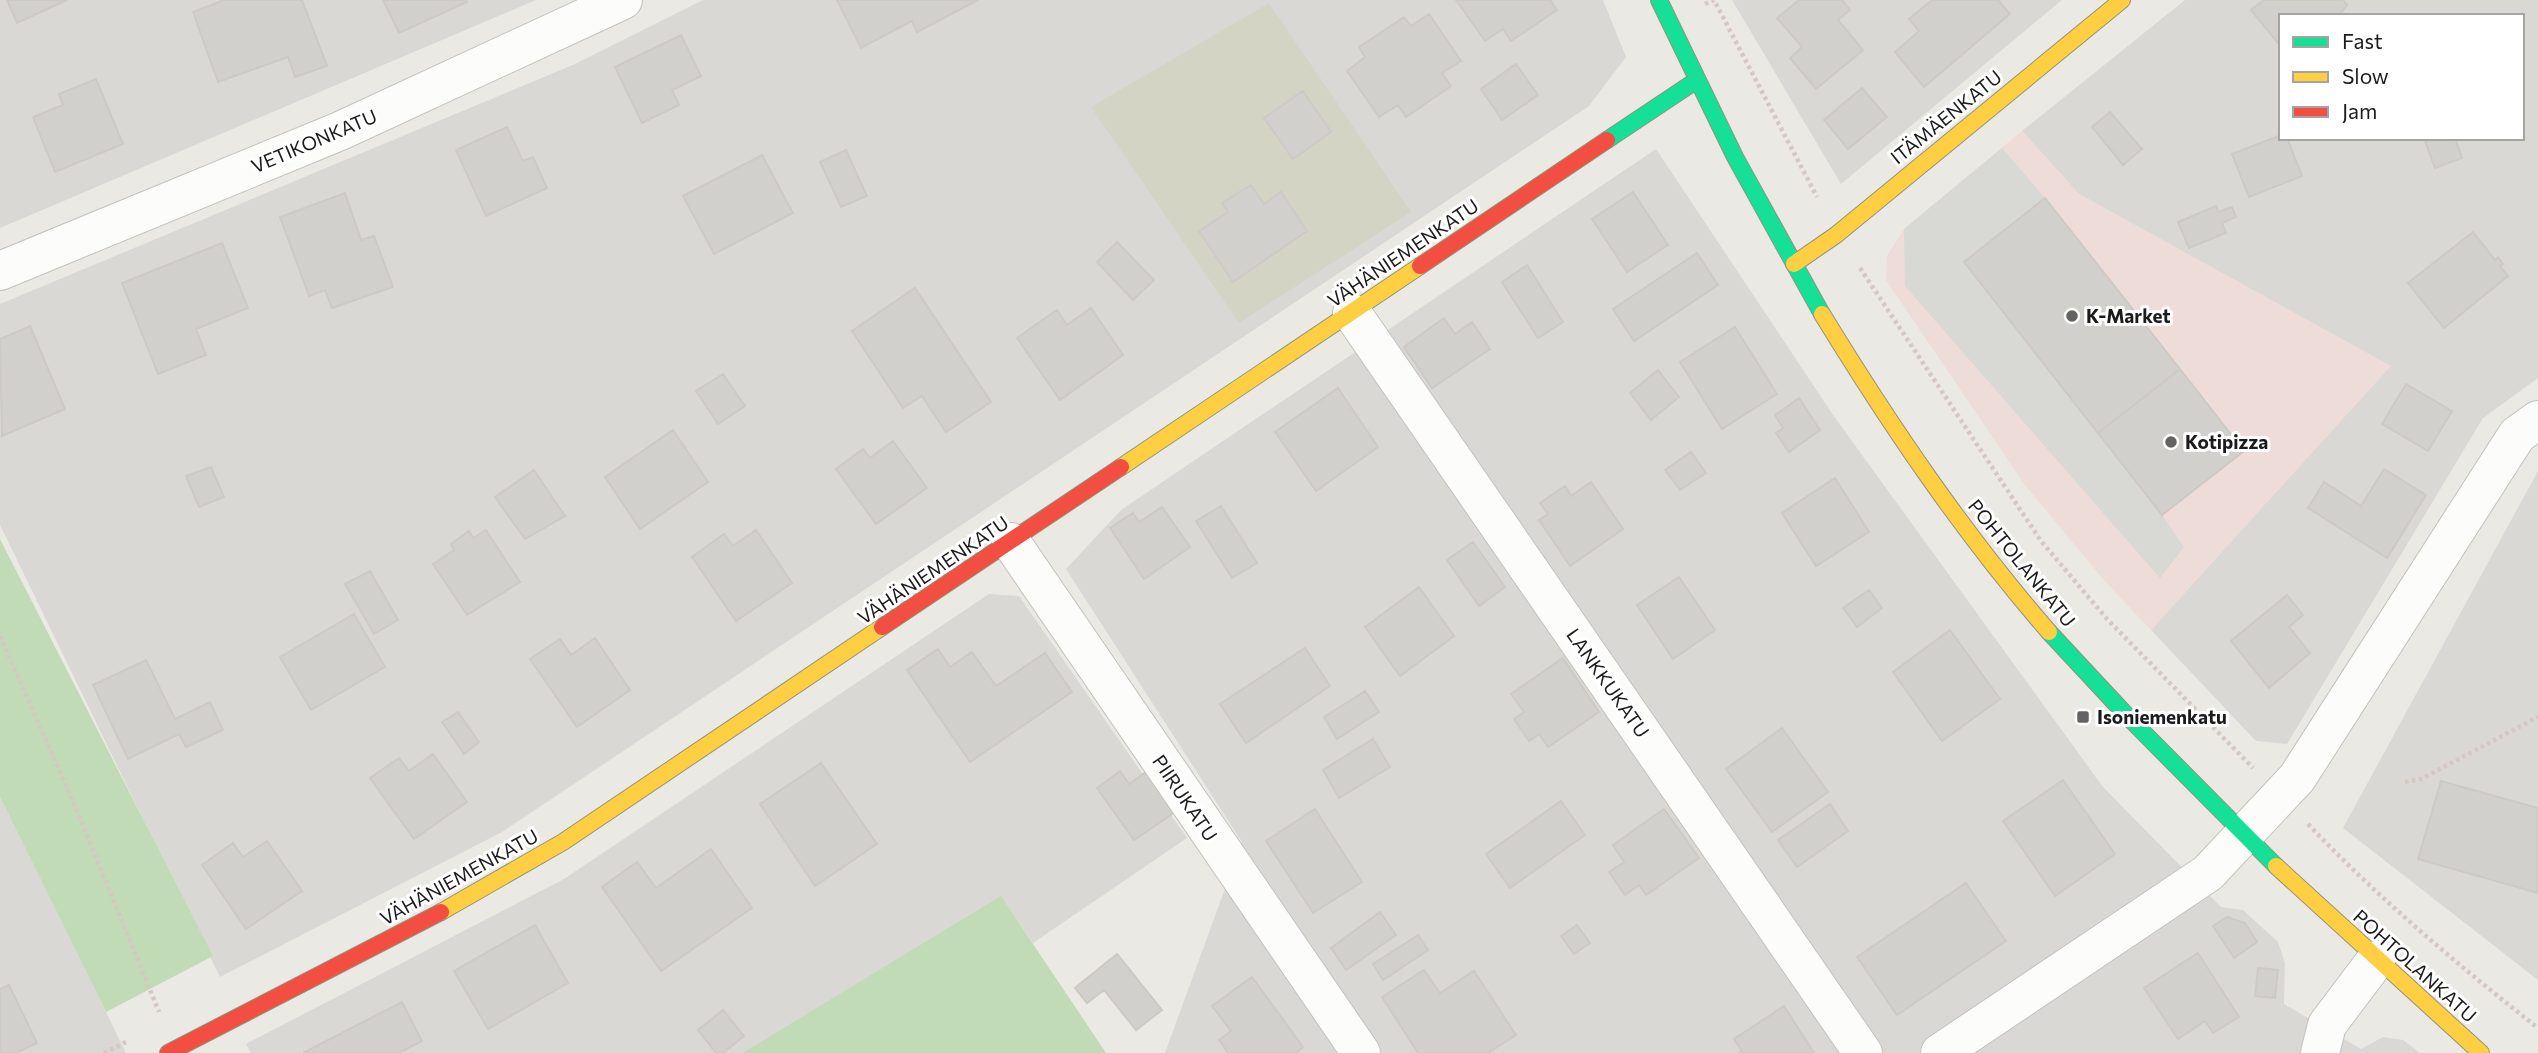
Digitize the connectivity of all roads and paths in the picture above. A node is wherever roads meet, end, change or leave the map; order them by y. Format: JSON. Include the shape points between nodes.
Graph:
{"nodes":[{"id":1,"x":623,"y":0,"type":"edge"},
{"id":2,"x":1660,"y":0,"type":"edge"},
{"id":3,"x":1714,"y":0,"type":"edge"},
{"id":4,"x":2122,"y":0,"type":"edge"},
{"id":5,"x":1697,"y":80,"type":"junction"},
{"id":6,"x":1836,"y":235,"type":"junction"},
{"id":7,"x":1794,"y":264,"type":"junction"},
{"id":8,"x":0,"y":271,"type":"edge"},
{"id":9,"x":1352,"y":313,"type":"junction"},
{"id":10,"x":2538,"y":421,"type":"edge"},
{"id":11,"x":1011,"y":542,"type":"junction"},
{"id":12,"x":0,"y":636,"type":"edge"},
{"id":13,"x":2538,"y":717,"type":"edge"},
{"id":14,"x":2405,"y":782,"type":"dead end"},
{"id":15,"x":2280,"y":795,"type":"junction"},
{"id":16,"x":2245,"y":834,"type":"junction"},
{"id":17,"x":2376,"y":960,"type":"junction"},
{"id":18,"x":2538,"y":1028,"type":"edge"},
{"id":19,"x":170,"y":1052,"type":"edge"},
{"id":20,"x":1361,"y":1053,"type":"edge"},
{"id":21,"x":1863,"y":1053,"type":"edge"},
{"id":22,"x":1940,"y":1053,"type":"edge"},
{"id":23,"x":2320,"y":1053,"type":"edge"},
{"id":24,"x":2481,"y":1053,"type":"edge"}],
"edges":[{"from":1,"to":8,"type":"street","name":"VETIKONKATU","via":[[340,131]]},
{"from":2,"to":5,"type":"street","name":"POHTOLANKATU"},
{"from":3,"to":6,"type":"path"},
{"from":4,"to":6,"type":"street","name":"ITÄMÄENKATU"},
{"from":5,"to":7,"type":"street","name":"POHTOLANKATU"},
{"from":5,"to":9,"type":"street","name":"VÄHÄNIEMENKATU"},
{"from":6,"to":7,"type":"street","name":"ITÄMÄENKATU"},
{"from":6,"to":15,"type":"path","via":[[2041,541],[2107,619]]},
{"from":7,"to":16,"type":"street","name":"POHTOLANKATU","via":[[1852,365],[1914,457],[2020,597],[2103,693]]},
{"from":9,"to":11,"type":"street","name":"VÄHÄNIEMENKATU"},
{"from":9,"to":21,"type":"street","name":"LANKKUKATU"},
{"from":10,"to":15,"type":"street","via":[[2517,435],[2312,757]]},
{"from":11,"to":19,"type":"street","name":"VÄHÄNIEMENKATU","via":[[563,842],[396,937]]},
{"from":11,"to":20,"type":"street","name":"PIIRUKATU"},
{"from":12,"to":19,"type":"path","via":[[75,806]]},
{"from":13,"to":14,"type":"path","via":[[2421,779]]},
{"from":15,"to":16,"type":"street"},
{"from":15,"to":18,"type":"path","via":[[2341,859]]},
{"from":16,"to":17,"type":"street","name":"POHTOLANKATU"},
{"from":16,"to":22,"type":"street","via":[[2208,873]]},
{"from":17,"to":23,"type":"street","via":[[2327,1025]]},
{"from":17,"to":24,"type":"street","name":"POHTOLANKATU"}]}
